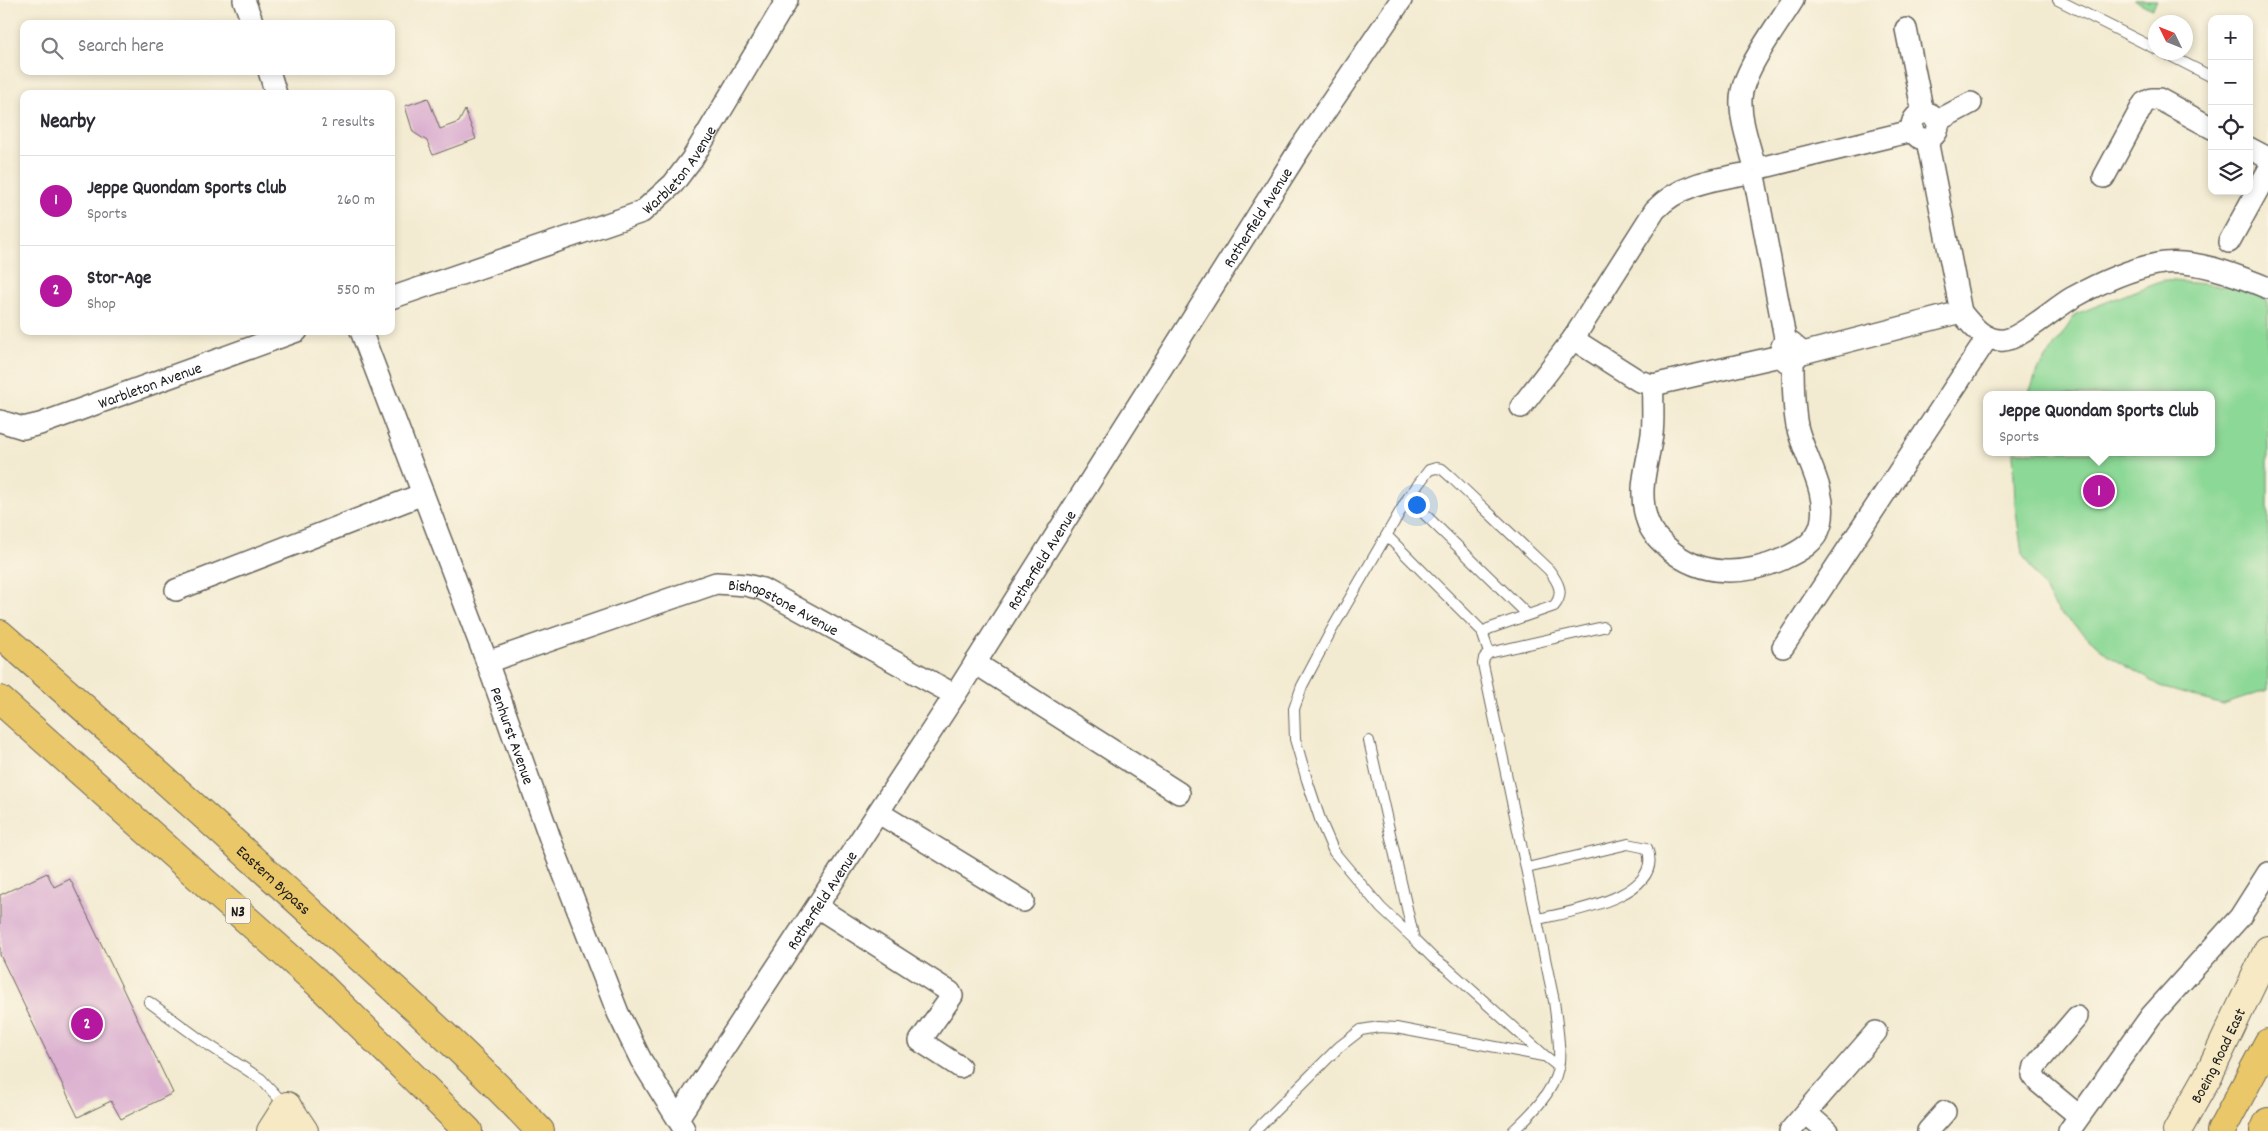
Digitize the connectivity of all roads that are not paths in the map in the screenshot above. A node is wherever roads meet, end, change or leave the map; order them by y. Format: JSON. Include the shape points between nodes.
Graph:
{"nodes":[{"id":1,"x":244,"y":0,"type":"edge"},
{"id":2,"x":788,"y":0,"type":"edge"},
{"id":3,"x":1401,"y":0,"type":"edge"},
{"id":4,"x":1793,"y":0,"type":"edge"},
{"id":5,"x":2058,"y":0,"type":"edge"},
{"id":6,"x":251,"y":20,"type":"edge"},
{"id":7,"x":1906,"y":29,"type":"dead end"},
{"id":8,"x":2148,"y":45,"type":"edge"},
{"id":9,"x":2179,"y":60,"type":"edge"},
{"id":10,"x":270,"y":75,"type":"edge"},
{"id":11,"x":2208,"y":75,"type":"edge"},
{"id":12,"x":275,"y":90,"type":"edge"},
{"id":13,"x":1971,"y":103,"type":"dead end"},
{"id":14,"x":1925,"y":126,"type":"junction"},
{"id":15,"x":2208,"y":126,"type":"edge"},
{"id":16,"x":2253,"y":150,"type":"edge"},
{"id":17,"x":2268,"y":158,"type":"edge"},
{"id":18,"x":1754,"y":170,"type":"junction"},
{"id":19,"x":2268,"y":171,"type":"edge"},
{"id":20,"x":2104,"y":177,"type":"dead end"},
{"id":21,"x":2229,"y":242,"type":"dead end"},
{"id":22,"x":2268,"y":288,"type":"edge"},
{"id":23,"x":395,"y":297,"type":"edge"},
{"id":24,"x":1961,"y":312,"type":"junction"},
{"id":25,"x":286,"y":335,"type":"edge"},
{"id":26,"x":363,"y":335,"type":"edge"},
{"id":27,"x":1988,"y":337,"type":"junction"},
{"id":28,"x":1573,"y":339,"type":"junction"},
{"id":29,"x":1789,"y":354,"type":"junction"},
{"id":30,"x":1653,"y":385,"type":"junction"},
{"id":31,"x":1521,"y":407,"type":"dead end"},
{"id":32,"x":0,"y":421,"type":"edge"},
{"id":33,"x":423,"y":494,"type":"junction"},
{"id":34,"x":1408,"y":498,"type":"junction"},
{"id":35,"x":1387,"y":536,"type":"junction"},
{"id":36,"x":176,"y":590,"type":"dead end"},
{"id":37,"x":1527,"y":614,"type":"junction"},
{"id":38,"x":1603,"y":627,"type":"dead end"},
{"id":39,"x":1484,"y":633,"type":"junction"},
{"id":40,"x":0,"y":634,"type":"edge"},
{"id":41,"x":1783,"y":647,"type":"dead end"},
{"id":42,"x":1489,"y":653,"type":"junction"},
{"id":43,"x":488,"y":662,"type":"junction"},
{"id":44,"x":975,"y":664,"type":"junction"},
{"id":45,"x":955,"y":695,"type":"junction"},
{"id":46,"x":0,"y":700,"type":"edge"},
{"id":47,"x":1369,"y":741,"type":"dead end"},
{"id":48,"x":1179,"y":793,"type":"dead end"},
{"id":49,"x":879,"y":813,"type":"junction"},
{"id":50,"x":1527,"y":868,"type":"junction"},
{"id":51,"x":2268,"y":873,"type":"edge"},
{"id":52,"x":1022,"y":901,"type":"dead end"},
{"id":53,"x":817,"y":907,"type":"junction"},
{"id":54,"x":1538,"y":919,"type":"junction"},
{"id":55,"x":1414,"y":939,"type":"junction"},
{"id":56,"x":2268,"y":950,"type":"edge"},
{"id":57,"x":150,"y":1002,"type":"dead end"},
{"id":58,"x":2077,"y":1017,"type":"dead end"},
{"id":59,"x":1876,"y":1032,"type":"dead end"},
{"id":60,"x":2268,"y":1043,"type":"edge"},
{"id":61,"x":1545,"y":1056,"type":"junction"},
{"id":62,"x":960,"y":1067,"type":"dead end"},
{"id":63,"x":1559,"y":1067,"type":"junction"},
{"id":64,"x":497,"y":1085,"type":"junction"},
{"id":65,"x":1945,"y":1112,"type":"dead end"},
{"id":66,"x":1806,"y":1113,"type":"junction"},
{"id":67,"x":294,"y":1120,"type":"edge"},
{"id":68,"x":2268,"y":1122,"type":"edge"},
{"id":69,"x":2074,"y":1123,"type":"edge"},
{"id":70,"x":682,"y":1125,"type":"edge"},
{"id":71,"x":271,"y":1131,"type":"edge"},
{"id":72,"x":468,"y":1131,"type":"edge"},
{"id":73,"x":540,"y":1131,"type":"edge"},
{"id":74,"x":548,"y":1131,"type":"edge"},
{"id":75,"x":1255,"y":1131,"type":"edge"},
{"id":76,"x":1513,"y":1131,"type":"edge"},
{"id":77,"x":1790,"y":1131,"type":"edge"},
{"id":78,"x":1827,"y":1131,"type":"edge"},
{"id":79,"x":1928,"y":1131,"type":"edge"},
{"id":80,"x":2177,"y":1131,"type":"edge"},
{"id":81,"x":2221,"y":1131,"type":"edge"},
{"id":82,"x":2264,"y":1131,"type":"edge"}],
"edges":[{"from":1,"to":6,"type":"street"},
{"from":2,"to":23,"type":"street","name":"Warbleton Avenue","via":[[692,159],[673,184],[642,212]]},
{"from":3,"to":44,"type":"street","name":"Rotherfield Avenue","via":[[1300,147]]},
{"from":4,"to":18,"type":"street","via":[[1744,82],[1742,116]]},
{"from":5,"to":8,"type":"lane"},
{"from":7,"to":14,"type":"street"},
{"from":9,"to":11,"type":"lane"},
{"from":10,"to":12,"type":"street"},
{"from":13,"to":14,"type":"street"},
{"from":14,"to":18,"type":"street"},
{"from":14,"to":24,"type":"street"},
{"from":15,"to":20,"type":"street","via":[[2159,99],[2152,99],[2144,103]]},
{"from":16,"to":17,"type":"street"},
{"from":18,"to":28,"type":"street","via":[[1703,181],[1665,200],[1655,210]]},
{"from":18,"to":29,"type":"street"},
{"from":19,"to":21,"type":"street"},
{"from":22,"to":27,"type":"street","via":[[2228,272],[2198,265],[2159,264],[2116,276],[2072,298],[2021,333],[2005,340]]},
{"from":24,"to":27,"type":"street","via":[[1975,330]]},
{"from":24,"to":29,"type":"street"},
{"from":25,"to":32,"type":"street","name":"Warbleton Avenue","via":[[40,424],[23,428]]},
{"from":26,"to":33,"type":"street","name":"Penhurst Avenue"},
{"from":27,"to":41,"type":"street"},
{"from":28,"to":30,"type":"street","via":[[1639,381]]},
{"from":28,"to":31,"type":"street"},
{"from":29,"to":30,"type":"street"},
{"from":29,"to":30,"type":"street","via":[[1798,428],[1819,491],[1821,522],[1815,536],[1804,548],[1778,561],[1741,571],[1718,571],[1696,566],[1656,538],[1647,520],[1642,481],[1652,434]]},
{"from":33,"to":36,"type":"street"},
{"from":33,"to":43,"type":"street","name":"Penhurst Avenue"},
{"from":34,"to":35,"type":"lane"},
{"from":34,"to":37,"type":"lane"},
{"from":34,"to":37,"type":"lane","via":[[1429,470],[1442,469],[1549,570],[1558,582],[1559,600],[1554,606]]},
{"from":35,"to":39,"type":"lane"},
{"from":35,"to":55,"type":"lane","via":[[1302,686],[1294,709],[1296,739],[1321,822],[1334,852],[1381,908]]},
{"from":37,"to":39,"type":"lane","via":[[1488,628]]},
{"from":38,"to":42,"type":"lane"},
{"from":39,"to":42,"type":"lane"},
{"from":40,"to":64,"type":"highway","name":"Eastern Bypass","via":[[178,790]]},
{"from":42,"to":50,"type":"lane","via":[[1484,658],[1484,673]]},
{"from":43,"to":45,"type":"street","name":"Bishopstone Avenue","via":[[716,583],[733,583],[762,589]]},
{"from":43,"to":70,"type":"street","name":"Penhurst Avenue","via":[[552,844],[618,1013],[641,1060]]},
{"from":44,"to":45,"type":"street","name":"Rotherfield Avenue"},
{"from":44,"to":48,"type":"street"},
{"from":45,"to":49,"type":"street","name":"Rotherfield Avenue"},
{"from":46,"to":72,"type":"highway","number":"N3","via":[[319,984]]},
{"from":47,"to":55,"type":"lane"},
{"from":49,"to":52,"type":"street"},
{"from":49,"to":53,"type":"street","name":"Rotherfield Avenue"},
{"from":50,"to":54,"type":"lane"},
{"from":50,"to":54,"type":"lane","via":[[1628,844],[1647,848],[1651,858],[1642,879],[1611,900]]},
{"from":51,"to":69,"type":"street","via":[[2240,917],[2151,1016]]},
{"from":53,"to":62,"type":"street","via":[[952,994],[920,1040]]},
{"from":53,"to":70,"type":"street","name":"Rotherfield Avenue"},
{"from":54,"to":63,"type":"lane","via":[[1554,1001]]},
{"from":55,"to":61,"type":"lane"},
{"from":56,"to":80,"type":"main road","name":"Boeing Road East","via":[[2208,1076]]},
{"from":57,"to":67,"type":"lane","via":[[261,1079]]},
{"from":58,"to":69,"type":"street","via":[[2035,1066],[2033,1075]]},
{"from":59,"to":66,"type":"street"},
{"from":60,"to":81,"type":"highway"},
{"from":61,"to":63,"type":"lane"},
{"from":61,"to":75,"type":"lane","via":[[1396,1028],[1361,1030]]},
{"from":63,"to":76,"type":"lane","via":[[1542,1099]]},
{"from":64,"to":73,"type":"highway","name":"Eastern Bypass"},
{"from":64,"to":74,"type":"highway"},
{"from":65,"to":79,"type":"street"},
{"from":66,"to":77,"type":"street"},
{"from":66,"to":78,"type":"street"},
{"from":67,"to":71,"type":"main road"},
{"from":68,"to":82,"type":"highway"}]}
